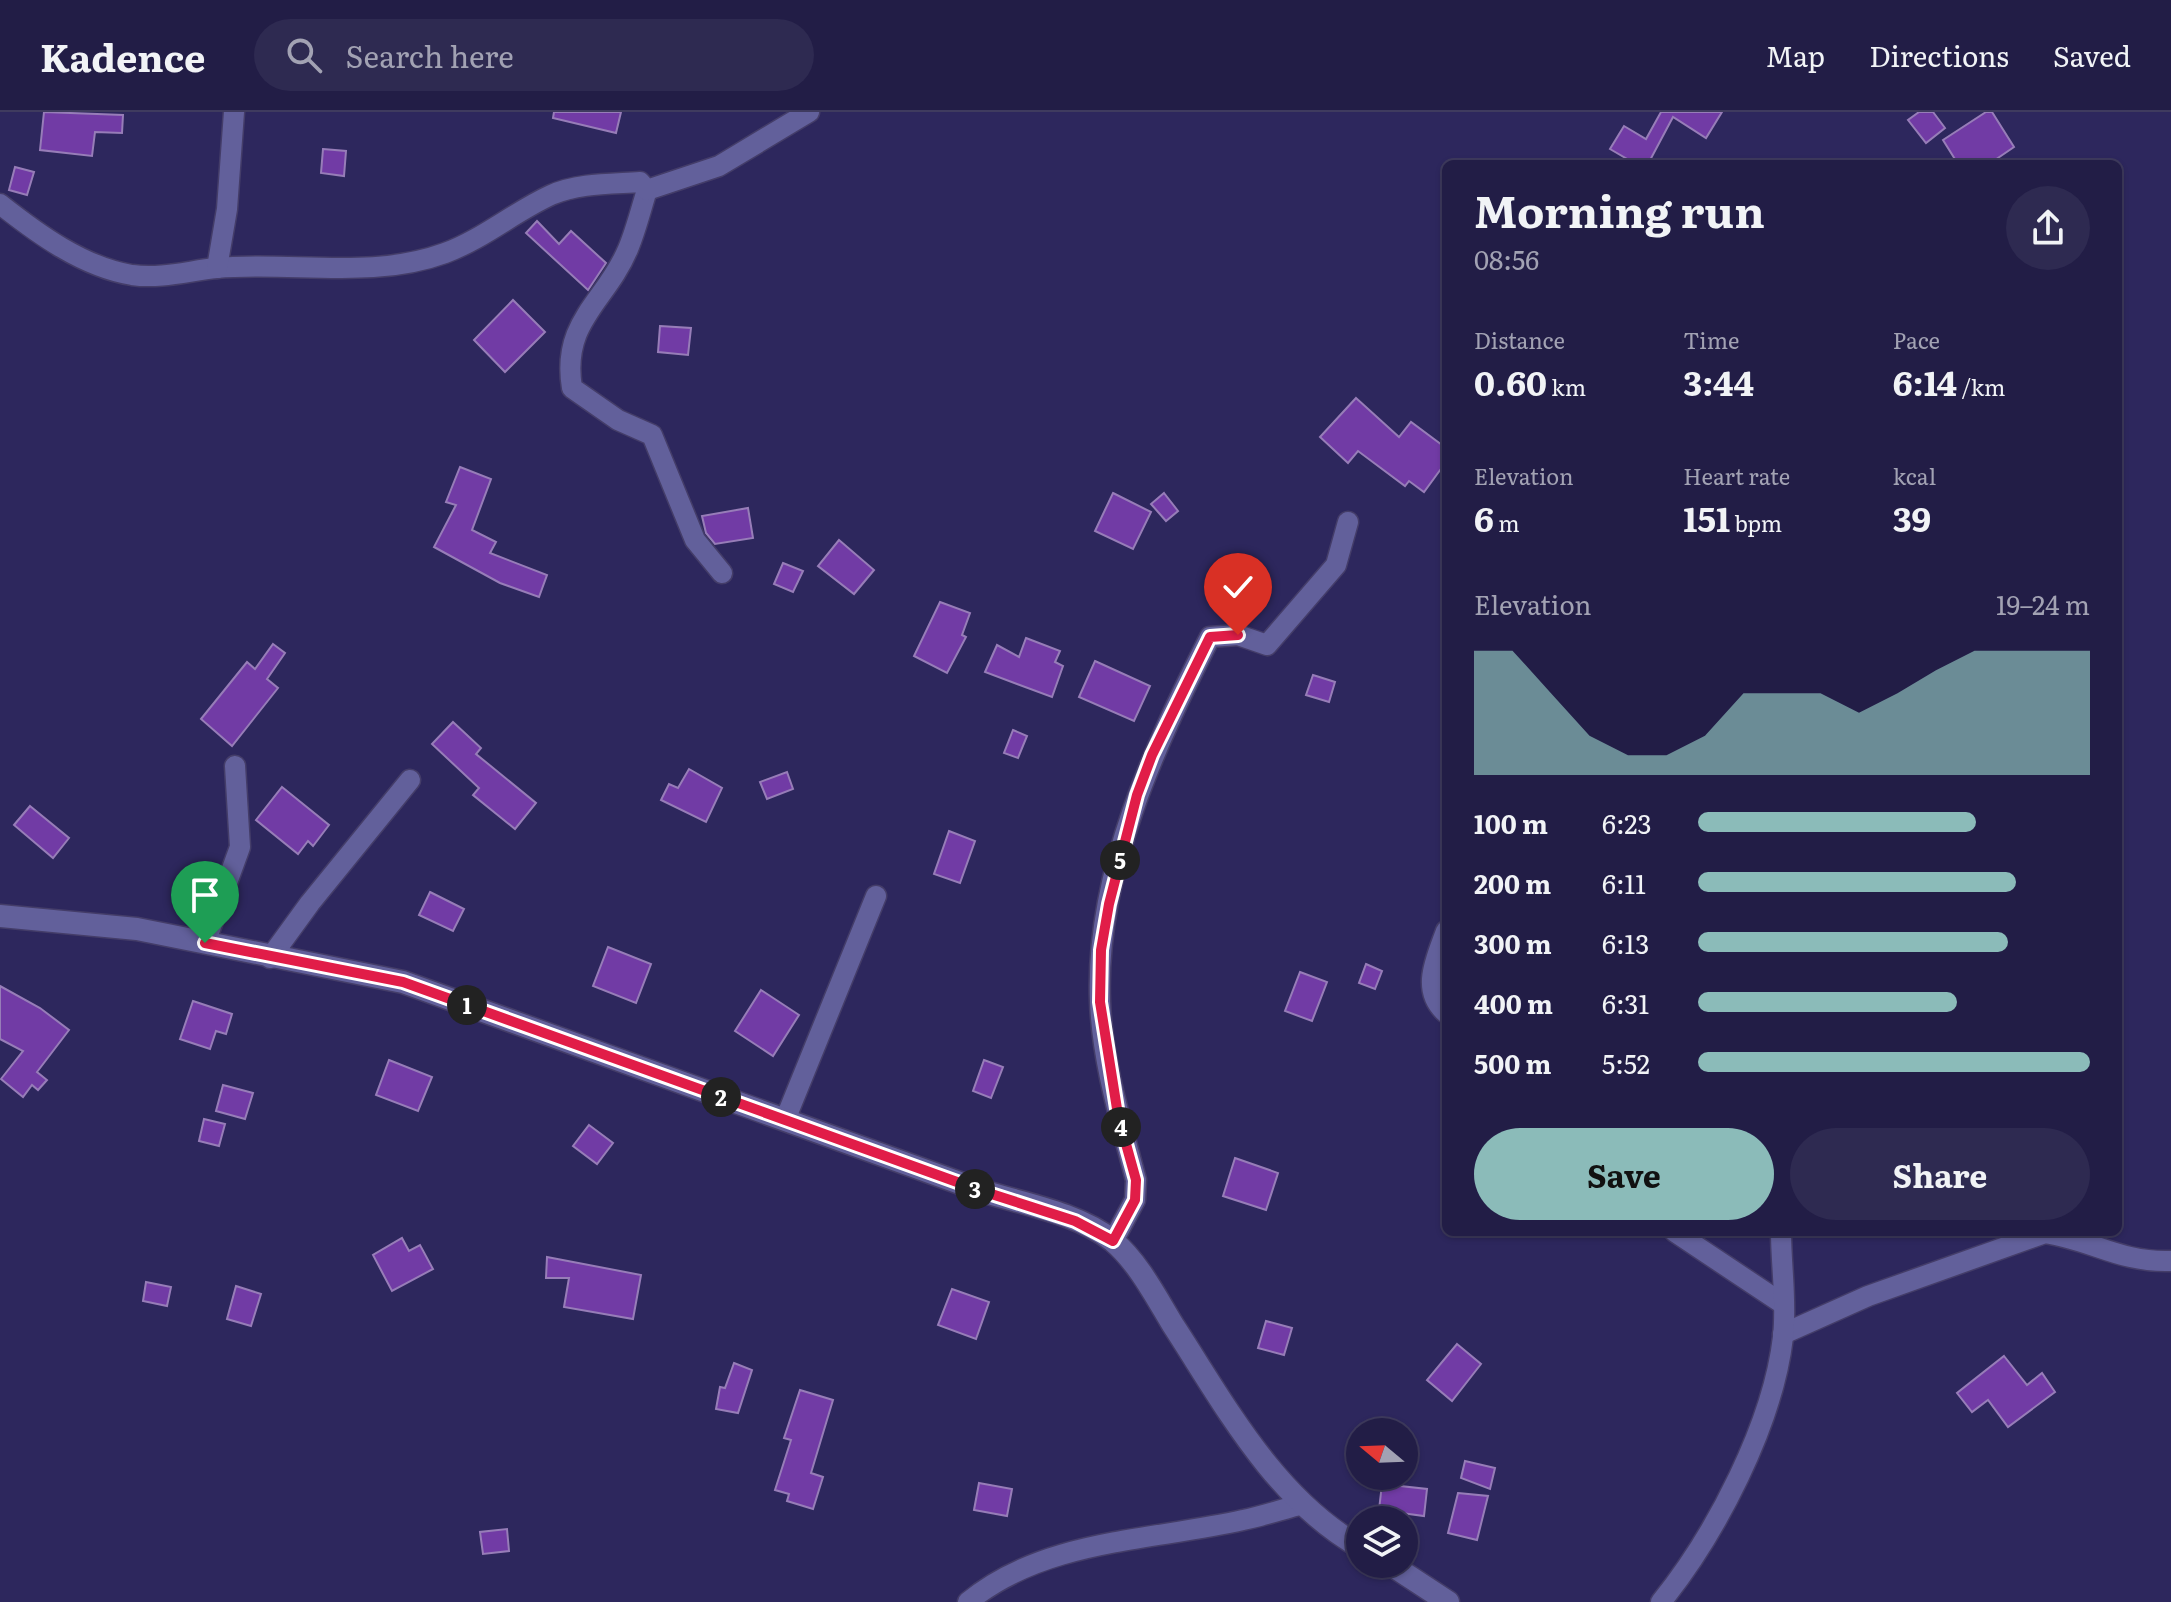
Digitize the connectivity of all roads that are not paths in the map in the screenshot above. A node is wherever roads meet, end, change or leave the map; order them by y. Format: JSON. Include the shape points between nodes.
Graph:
{"nodes":[{"id":1,"x":234,"y":112,"type":"edge"},
{"id":2,"x":809,"y":112,"type":"edge"},
{"id":3,"x":647,"y":190,"type":"junction"},
{"id":4,"x":0,"y":204,"type":"edge"},
{"id":5,"x":217,"y":268,"type":"junction"},
{"id":6,"x":1348,"y":522,"type":"dead end"},
{"id":7,"x":722,"y":573,"type":"dead end"},
{"id":8,"x":235,"y":766,"type":"dead end"},
{"id":9,"x":410,"y":780,"type":"dead end"},
{"id":10,"x":876,"y":896,"type":"dead end"},
{"id":11,"x":0,"y":916,"type":"edge"},
{"id":12,"x":205,"y":943,"type":"junction"},
{"id":13,"x":1442,"y":943,"type":"edge"},
{"id":14,"x":270,"y":958,"type":"junction"},
{"id":15,"x":1442,"y":1009,"type":"edge"},
{"id":16,"x":785,"y":1120,"type":"junction"},
{"id":17,"x":1681,"y":1236,"type":"edge"},
{"id":18,"x":1781,"y":1236,"type":"edge"},
{"id":19,"x":2037,"y":1236,"type":"edge"},
{"id":20,"x":2064,"y":1236,"type":"edge"},
{"id":21,"x":1113,"y":1241,"type":"junction"},
{"id":22,"x":2171,"y":1261,"type":"edge"},
{"id":23,"x":1783,"y":1304,"type":"junction"},
{"id":24,"x":1783,"y":1334,"type":"junction"},
{"id":25,"x":1303,"y":1504,"type":"junction"},
{"id":26,"x":1346,"y":1536,"type":"edge"},
{"id":27,"x":1411,"y":1578,"type":"edge"},
{"id":28,"x":968,"y":1602,"type":"edge"},
{"id":29,"x":1448,"y":1602,"type":"edge"},
{"id":30,"x":1661,"y":1602,"type":"edge"}],
"edges":[{"from":1,"to":5,"type":"street"},
{"from":2,"to":3,"type":"street","via":[[719,166]]},
{"from":3,"to":5,"type":"street","via":[[640,182],[594,184],[554,194],[444,253],[399,265]]},
{"from":3,"to":7,"type":"street","via":[[628,250],[578,327],[568,364],[572,388],[618,420],[652,435],[695,540]]},
{"from":4,"to":5,"type":"street","via":[[87,261],[132,275],[171,276]]},
{"from":6,"to":21,"type":"street","via":[[1336,565],[1267,645],[1238,635],[1210,637],[1137,795],[1101,950],[1107,1060],[1136,1180],[1135,1200]]},
{"from":8,"to":12,"type":"street","via":[[240,847]]},
{"from":9,"to":14,"type":"street"},
{"from":10,"to":16,"type":"street"},
{"from":11,"to":12,"type":"street","via":[[137,929]]},
{"from":12,"to":14,"type":"street"},
{"from":13,"to":15,"type":"street","via":[[1430,978],[1435,1003]]},
{"from":14,"to":16,"type":"street","via":[[403,982]]},
{"from":16,"to":21,"type":"street","via":[[1075,1221]]},
{"from":17,"to":23,"type":"street"},
{"from":18,"to":23,"type":"street"},
{"from":19,"to":24,"type":"street","via":[[1868,1296]]},
{"from":20,"to":22,"type":"street","via":[[2113,1255]]},
{"from":21,"to":25,"type":"street","via":[[1161,1305],[1226,1410]]},
{"from":23,"to":24,"type":"street"},
{"from":24,"to":30,"type":"street","via":[[1769,1399],[1746,1459],[1709,1538]]},
{"from":25,"to":26,"type":"street"},
{"from":25,"to":28,"type":"street","via":[[1049,1556],[994,1581]]},
{"from":27,"to":29,"type":"street"}]}
